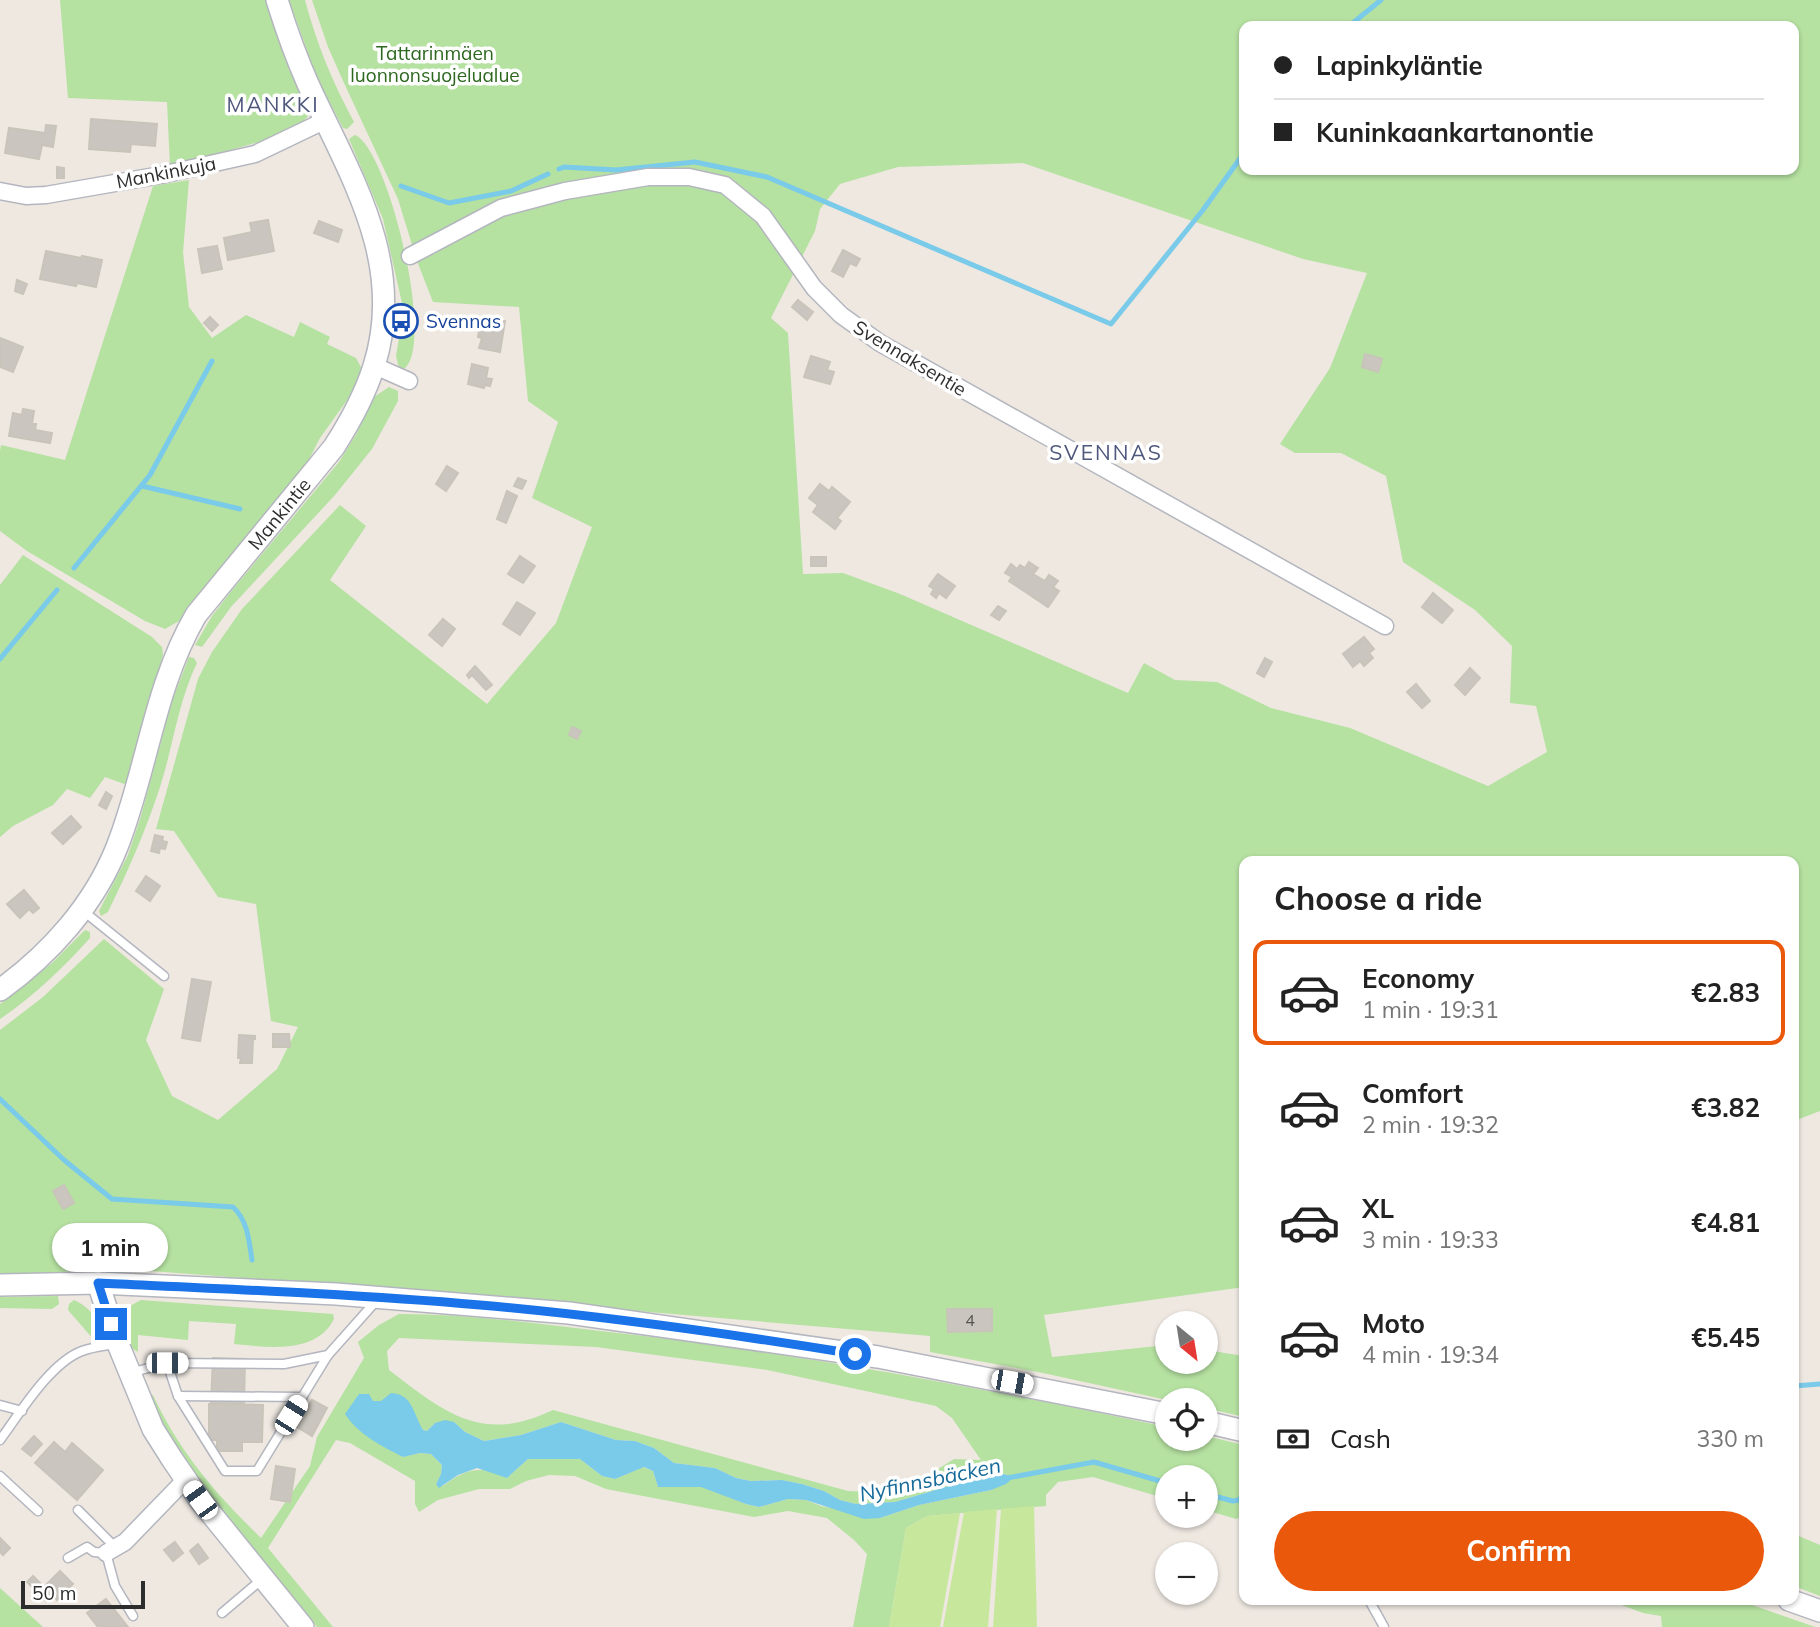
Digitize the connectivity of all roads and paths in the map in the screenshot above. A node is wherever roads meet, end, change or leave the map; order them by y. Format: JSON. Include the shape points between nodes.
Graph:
{"nodes":[{"id":1,"x":277,"y":0,"type":"edge"},
{"id":2,"x":326,"y":120,"type":"junction"},
{"id":3,"x":0,"y":191,"type":"edge"},
{"id":4,"x":410,"y":256,"type":"dead end"},
{"id":5,"x":374,"y":366,"type":"junction"},
{"id":6,"x":410,"y":381,"type":"dead end"},
{"id":7,"x":1385,"y":626,"type":"dead end"},
{"id":8,"x":82,"y":910,"type":"junction"},
{"id":9,"x":164,"y":976,"type":"dead end"},
{"id":10,"x":0,"y":990,"type":"edge"},
{"id":11,"x":98,"y":1283,"type":"junction"},
{"id":12,"x":0,"y":1285,"type":"edge"},
{"id":13,"x":379,"y":1298,"type":"junction"},
{"id":14,"x":118,"y":1344,"type":"junction"},
{"id":15,"x":328,"y":1356,"type":"junction"},
{"id":16,"x":167,"y":1363,"type":"junction"},
{"id":17,"x":130,"y":1373,"type":"junction"},
{"id":18,"x":178,"y":1396,"type":"junction"},
{"id":19,"x":302,"y":1397,"type":"junction"},
{"id":20,"x":0,"y":1405,"type":"edge"},
{"id":21,"x":22,"y":1411,"type":"junction"},
{"id":22,"x":1155,"y":1412,"type":"edge"},
{"id":23,"x":1218,"y":1425,"type":"edge"},
{"id":24,"x":1239,"y":1431,"type":"edge"},
{"id":25,"x":0,"y":1440,"type":"edge"},
{"id":26,"x":0,"y":1476,"type":"edge"},
{"id":27,"x":185,"y":1480,"type":"junction"},
{"id":28,"x":78,"y":1510,"type":"dead end"},
{"id":29,"x":38,"y":1511,"type":"dead end"},
{"id":30,"x":111,"y":1550,"type":"junction"},
{"id":31,"x":68,"y":1558,"type":"dead end"},
{"id":32,"x":263,"y":1578,"type":"junction"},
{"id":33,"x":1799,"y":1604,"type":"edge"},
{"id":34,"x":1371,"y":1605,"type":"edge"},
{"id":35,"x":1820,"y":1611,"type":"edge"},
{"id":36,"x":222,"y":1613,"type":"dead end"},
{"id":37,"x":133,"y":1616,"type":"dead end"},
{"id":38,"x":303,"y":1627,"type":"edge"},
{"id":39,"x":1384,"y":1627,"type":"edge"}],
"edges":[{"from":1,"to":2,"type":"street","name":"Mankintie","via":[[295,54]]},
{"from":2,"to":3,"type":"street","name":"Mankinkuja","via":[[255,154],[214,163],[46,195]]},
{"from":2,"to":5,"type":"street","name":"Mankintie","via":[[367,210],[376,241],[383,308]]},
{"from":4,"to":7,"type":"street","name":"Svennaksentie","via":[[501,208],[565,191],[648,177],[689,177],[725,185],[763,216],[814,288],[841,315],[880,342]]},
{"from":5,"to":6,"type":"street"},
{"from":5,"to":8,"type":"street","name":"Mankintie","via":[[353,417],[334,447],[196,615],[178,645],[117,849]]},
{"from":8,"to":9,"type":"lane"},
{"from":8,"to":10,"type":"street","name":"Mankintie","via":[[41,956]]},
{"from":11,"to":12,"type":"street"},
{"from":11,"to":13,"type":"street"},
{"from":11,"to":14,"type":"street"},
{"from":13,"to":15,"type":"lane"},
{"from":13,"to":22,"type":"street","via":[[569,1313],[785,1343]]},
{"from":14,"to":17,"type":"street"},
{"from":14,"to":21,"type":"lane","via":[[80,1352],[67,1360]]},
{"from":15,"to":16,"type":"lane","via":[[284,1364]]},
{"from":15,"to":19,"type":"lane"},
{"from":16,"to":17,"type":"lane"},
{"from":16,"to":18,"type":"lane"},
{"from":17,"to":27,"type":"street","via":[[153,1429]]},
{"from":18,"to":19,"type":"lane"},
{"from":18,"to":19,"type":"lane","via":[[225,1471],[257,1471]]},
{"from":20,"to":21,"type":"lane"},
{"from":21,"to":25,"type":"lane"},
{"from":23,"to":24,"type":"street"},
{"from":26,"to":29,"type":"lane"},
{"from":27,"to":30,"type":"street","via":[[125,1542]]},
{"from":27,"to":32,"type":"street"},
{"from":28,"to":30,"type":"lane"},
{"from":30,"to":31,"type":"lane","via":[[94,1552],[87,1547]]},
{"from":30,"to":37,"type":"lane","via":[[114,1586]]},
{"from":32,"to":36,"type":"lane"},
{"from":32,"to":38,"type":"street"},
{"from":33,"to":35,"type":"street"},
{"from":34,"to":39,"type":"lane"}]}
